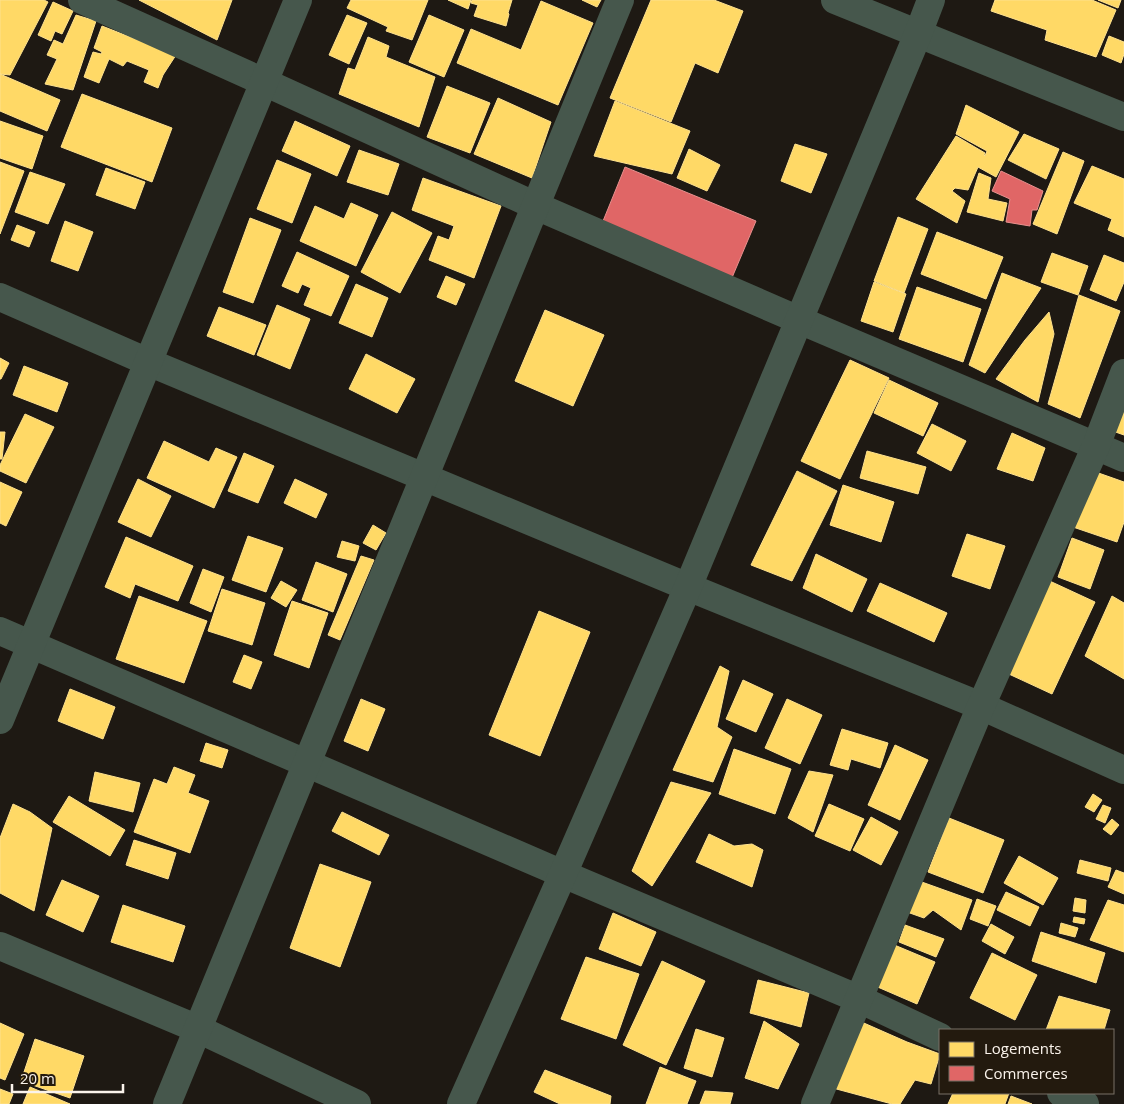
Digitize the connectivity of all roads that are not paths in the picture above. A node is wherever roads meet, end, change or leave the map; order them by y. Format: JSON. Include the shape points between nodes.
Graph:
{"nodes":[{"id":1,"x":82,"y":0,"type":"edge"},
{"id":2,"x":298,"y":0,"type":"edge"},
{"id":3,"x":620,"y":0,"type":"edge"},
{"id":4,"x":834,"y":0,"type":"edge"},
{"id":5,"x":931,"y":0,"type":"edge"},
{"id":6,"x":918,"y":34,"type":"junction"},
{"id":7,"x":264,"y":82,"type":"junction"},
{"id":8,"x":1124,"y":117,"type":"edge"},
{"id":9,"x":536,"y":206,"type":"junction"},
{"id":10,"x":0,"y":297,"type":"edge"},
{"id":11,"x":799,"y":320,"type":"junction"},
{"id":12,"x":148,"y":362,"type":"junction"},
{"id":13,"x":1124,"y":373,"type":"edge"},
{"id":14,"x":1096,"y":446,"type":"junction"},
{"id":15,"x":1124,"y":458,"type":"edge"},
{"id":16,"x":424,"y":476,"type":"junction"},
{"id":17,"x":688,"y":587,"type":"junction"},
{"id":18,"x":0,"y":631,"type":"edge"},
{"id":19,"x":31,"y":644,"type":"junction"},
{"id":20,"x":980,"y":706,"type":"junction"},
{"id":21,"x":0,"y":720,"type":"edge"},
{"id":22,"x":306,"y":764,"type":"junction"},
{"id":23,"x":1124,"y":770,"type":"edge"},
{"id":24,"x":563,"y":874,"type":"junction"},
{"id":25,"x":0,"y":946,"type":"edge"},
{"id":26,"x":859,"y":999,"type":"junction"},
{"id":27,"x":198,"y":1029,"type":"junction"},
{"id":28,"x":939,"y":1037,"type":"edge"},
{"id":29,"x":1063,"y":1094,"type":"edge"},
{"id":30,"x":167,"y":1104,"type":"edge"},
{"id":31,"x":357,"y":1104,"type":"edge"},
{"id":32,"x":461,"y":1104,"type":"edge"},
{"id":33,"x":816,"y":1104,"type":"edge"},
{"id":34,"x":1085,"y":1104,"type":"edge"}],
"edges":[{"from":1,"to":7,"type":"street"},
{"from":2,"to":7,"type":"street"},
{"from":3,"to":9,"type":"street"},
{"from":4,"to":6,"type":"street"},
{"from":5,"to":6,"type":"street"},
{"from":6,"to":8,"type":"street"},
{"from":6,"to":11,"type":"street"},
{"from":7,"to":9,"type":"street"},
{"from":7,"to":12,"type":"street"},
{"from":9,"to":11,"type":"street"},
{"from":9,"to":16,"type":"street"},
{"from":10,"to":12,"type":"street"},
{"from":11,"to":14,"type":"street"},
{"from":11,"to":17,"type":"street"},
{"from":12,"to":16,"type":"street"},
{"from":12,"to":19,"type":"street"},
{"from":13,"to":14,"type":"street"},
{"from":14,"to":15,"type":"street"},
{"from":14,"to":20,"type":"street"},
{"from":16,"to":17,"type":"street"},
{"from":16,"to":22,"type":"street"},
{"from":17,"to":20,"type":"street"},
{"from":17,"to":24,"type":"street"},
{"from":18,"to":19,"type":"street"},
{"from":19,"to":21,"type":"street"},
{"from":19,"to":22,"type":"street"},
{"from":20,"to":23,"type":"street"},
{"from":20,"to":26,"type":"street"},
{"from":22,"to":24,"type":"street"},
{"from":22,"to":27,"type":"street"},
{"from":24,"to":26,"type":"street"},
{"from":24,"to":32,"type":"street"},
{"from":25,"to":27,"type":"street"},
{"from":26,"to":28,"type":"street"},
{"from":26,"to":33,"type":"street"},
{"from":27,"to":30,"type":"street"},
{"from":27,"to":31,"type":"street"},
{"from":29,"to":34,"type":"street"}]}
